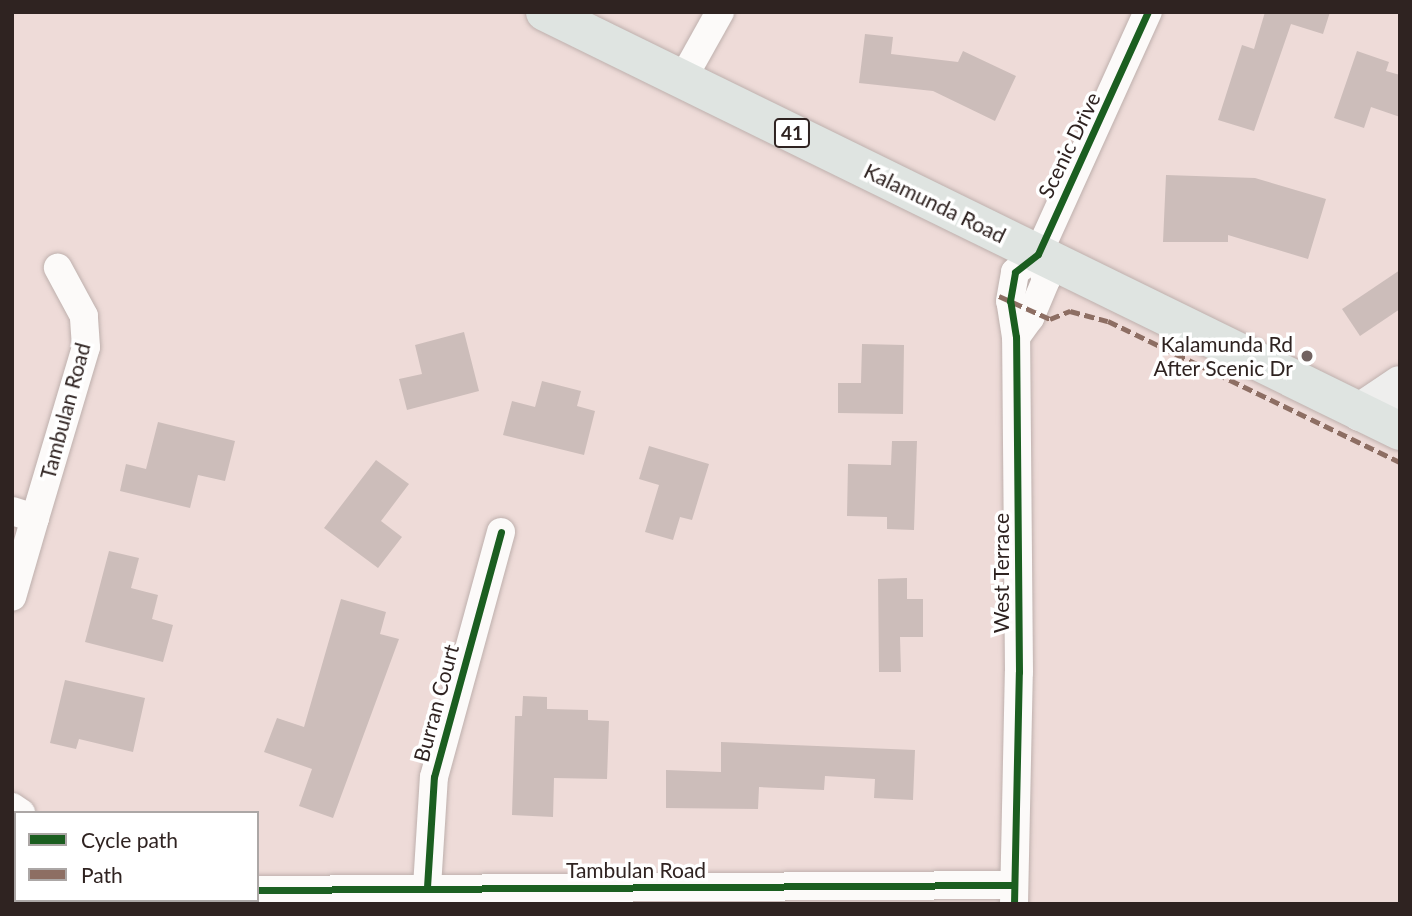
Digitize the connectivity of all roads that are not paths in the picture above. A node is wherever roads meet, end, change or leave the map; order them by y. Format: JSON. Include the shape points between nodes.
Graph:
{"nodes":[{"id":1,"x":545,"y":12,"type":"edge"},
{"id":2,"x":720,"y":12,"type":"edge"},
{"id":3,"x":1148,"y":12,"type":"edge"},
{"id":4,"x":682,"y":80,"type":"junction"},
{"id":5,"x":1038,"y":254,"type":"junction"},
{"id":6,"x":58,"y":268,"type":"dead end"},
{"id":7,"x":1400,"y":385,"type":"edge"},
{"id":8,"x":1360,"y":412,"type":"junction"},
{"id":9,"x":1400,"y":432,"type":"edge"},
{"id":10,"x":24,"y":515,"type":"edge"},
{"id":11,"x":502,"y":533,"type":"dead end"},
{"id":12,"x":12,"y":597,"type":"edge"},
{"id":13,"x":427,"y":887,"type":"junction"},
{"id":14,"x":259,"y":890,"type":"edge"},
{"id":15,"x":1014,"y":894,"type":"edge"},
{"id":16,"x":621,"y":896,"type":"edge"}],
"edges":[{"from":1,"to":4,"type":"main road","name":"Kalamunda Road","number":"41"},
{"from":2,"to":4,"type":"street"},
{"from":3,"to":5,"type":"street","name":"Scenic Drive"},
{"from":4,"to":5,"type":"main road","name":"Kalamunda Road","number":"41"},
{"from":5,"to":8,"type":"main road","name":"Kalamunda Road","number":"41"},
{"from":5,"to":15,"type":"street","name":"West Terrace","via":[[1046,280],[1030,318],[1016,337],[1019,672]]},
{"from":6,"to":10,"type":"street","name":"Tambulan Road","via":[[83,316],[86,347]]},
{"from":7,"to":8,"type":"street"},
{"from":8,"to":9,"type":"main road","name":"Kalamunda Road","number":"41"},
{"from":10,"to":12,"type":"street","name":"Tambulan Road"},
{"from":11,"to":13,"type":"street","name":"Burran Court","via":[[434,777]]},
{"from":13,"to":14,"type":"street","name":"Tambulan Road"},
{"from":13,"to":16,"type":"street","name":"Tambulan Road"},
{"from":15,"to":16,"type":"street","name":"Tambulan Road"}]}
